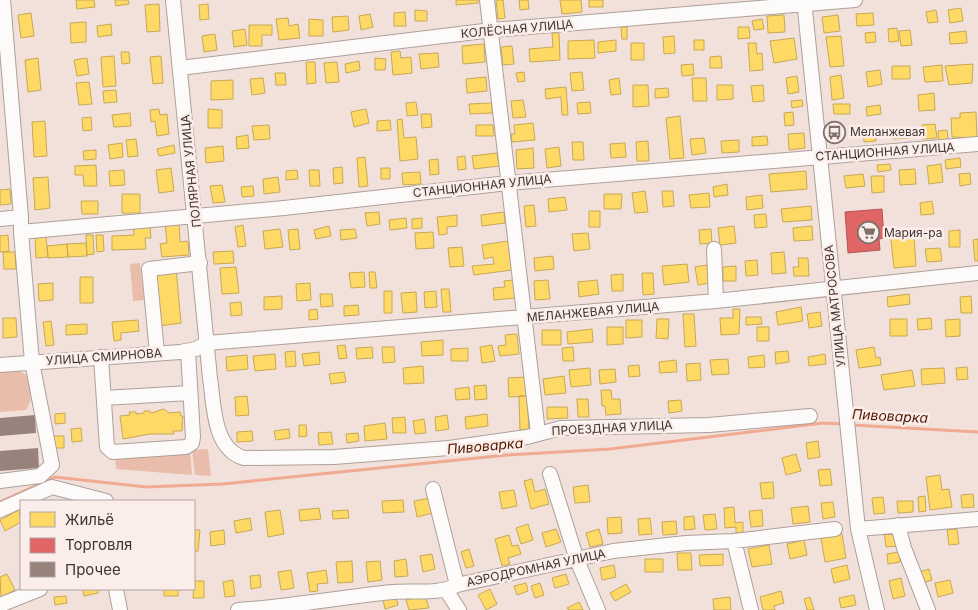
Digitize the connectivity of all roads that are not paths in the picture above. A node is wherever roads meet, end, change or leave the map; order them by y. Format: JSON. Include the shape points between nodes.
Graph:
{"nodes":[{"id":1,"x":2,"y":0,"type":"edge"},
{"id":2,"x":173,"y":0,"type":"edge"},
{"id":3,"x":488,"y":0,"type":"edge"},
{"id":4,"x":855,"y":0,"type":"edge"},
{"id":5,"x":804,"y":3,"type":"edge"},
{"id":6,"x":492,"y":30,"type":"junction"},
{"id":7,"x":180,"y":68,"type":"junction"},
{"id":8,"x":978,"y":144,"type":"edge"},
{"id":9,"x":819,"y":157,"type":"junction"},
{"id":10,"x":508,"y":183,"type":"junction"},
{"id":11,"x":21,"y":217,"type":"junction"},
{"id":12,"x":195,"y":217,"type":"junction"},
{"id":13,"x":0,"y":219,"type":"edge"},
{"id":14,"x":21,"y":232,"type":"junction"},
{"id":15,"x":714,"y":249,"type":"dead end"},
{"id":16,"x":200,"y":263,"type":"junction"},
{"id":17,"x":978,"y":272,"type":"edge"},
{"id":18,"x":833,"y":288,"type":"junction"},
{"id":19,"x":716,"y":301,"type":"junction"},
{"id":20,"x":525,"y":318,"type":"junction"},
{"id":21,"x":147,"y":327,"type":"dead end"},
{"id":22,"x":207,"y":343,"type":"junction"},
{"id":23,"x":188,"y":351,"type":"junction"},
{"id":24,"x":153,"y":353,"type":"junction"},
{"id":25,"x":101,"y":357,"type":"junction"},
{"id":26,"x":32,"y":362,"type":"junction"},
{"id":27,"x":0,"y":365,"type":"edge"},
{"id":28,"x":190,"y":393,"type":"junction"},
{"id":29,"x":104,"y":398,"type":"junction"},
{"id":30,"x":810,"y":416,"type":"dead end"},
{"id":31,"x":538,"y":433,"type":"junction"},
{"id":32,"x":550,"y":474,"type":"dead end"},
{"id":33,"x":0,"y":481,"type":"edge"},
{"id":34,"x":433,"y":489,"type":"dead end"},
{"id":35,"x":23,"y":500,"type":"edge"},
{"id":36,"x":102,"y":500,"type":"edge"},
{"id":37,"x":20,"y":501,"type":"edge"},
{"id":38,"x":0,"y":510,"type":"edge"},
{"id":39,"x":978,"y":519,"type":"edge"},
{"id":40,"x":898,"y":525,"type":"junction"},
{"id":41,"x":835,"y":529,"type":"dead end"},
{"id":42,"x":858,"y":529,"type":"junction"},
{"id":43,"x":734,"y":541,"type":"junction"},
{"id":44,"x":577,"y":560,"type":"junction"},
{"id":45,"x":452,"y":587,"type":"junction"},
{"id":46,"x":38,"y":590,"type":"edge"},
{"id":47,"x":116,"y":590,"type":"edge"},
{"id":48,"x":344,"y":605,"type":"edge"},
{"id":49,"x":4,"y":606,"type":"edge"},
{"id":50,"x":120,"y":610,"type":"edge"},
{"id":51,"x":238,"y":610,"type":"edge"},
{"id":52,"x":253,"y":610,"type":"edge"},
{"id":53,"x":458,"y":610,"type":"edge"},
{"id":54,"x":598,"y":610,"type":"edge"},
{"id":55,"x":750,"y":610,"type":"edge"},
{"id":56,"x":877,"y":610,"type":"edge"},
{"id":57,"x":928,"y":610,"type":"edge"}],
"edges":[{"from":1,"to":11,"type":"street"},
{"from":2,"to":7,"type":"street","name":"ПОЛЯРНАЯ УЛИЦА"},
{"from":3,"to":6,"type":"street"},
{"from":4,"to":5,"type":"street","name":"КОЛЁСНАЯ УЛИЦА"},
{"from":5,"to":6,"type":"street","name":"КОЛЁСНАЯ УЛИЦА"},
{"from":5,"to":9,"type":"street","name":"УЛИЦА МАТРОСОВА"},
{"from":6,"to":7,"type":"street","name":"КОЛЁСНАЯ УЛИЦА"},
{"from":6,"to":10,"type":"street"},
{"from":7,"to":12,"type":"street","name":"ПОЛЯРНАЯ УЛИЦА"},
{"from":8,"to":9,"type":"street","name":"СТАНЦИОННАЯ УЛИЦА"},
{"from":9,"to":10,"type":"street","name":"СТАНЦИОННАЯ УЛИЦА"},
{"from":9,"to":18,"type":"street","name":"УЛИЦА МАТРОСОВА"},
{"from":10,"to":12,"type":"street","name":"СТАНЦИОННАЯ УЛИЦА"},
{"from":10,"to":20,"type":"street"},
{"from":11,"to":13,"type":"street"},
{"from":11,"to":14,"type":"street"},
{"from":12,"to":14,"type":"street","name":"СТАНЦИОННАЯ УЛИЦА"},
{"from":12,"to":16,"type":"street","name":"ПОЛЯРНАЯ УЛИЦА"},
{"from":14,"to":26,"type":"street"},
{"from":15,"to":19,"type":"street"},
{"from":16,"to":22,"type":"street","name":"ПОЛЯРНАЯ УЛИЦА"},
{"from":16,"to":24,"type":"street","via":[[149,269]]},
{"from":17,"to":18,"type":"street","name":"МЕЛАНЖЕВАЯ УЛИЦА"},
{"from":18,"to":19,"type":"street","name":"МЕЛАНЖЕВАЯ УЛИЦА"},
{"from":18,"to":42,"type":"street","name":"УЛИЦА МАТРОСОВА"},
{"from":19,"to":20,"type":"street","name":"МЕЛАНЖЕВАЯ УЛИЦА"},
{"from":20,"to":22,"type":"street","name":"МЕЛАНЖЕВАЯ УЛИЦА"},
{"from":20,"to":31,"type":"street"},
{"from":21,"to":24,"type":"street"},
{"from":22,"to":23,"type":"street","name":"УЛИЦА СМИРНОВА"},
{"from":22,"to":31,"type":"street","name":"ПРОЕЗДНАЯ УЛИЦА","via":[[220,435],[230,452],[244,458],[334,457],[449,448]]},
{"from":23,"to":24,"type":"street","name":"УЛИЦА СМИРНОВА"},
{"from":23,"to":28,"type":"street"},
{"from":24,"to":25,"type":"street","name":"УЛИЦА СМИРНОВА"},
{"from":25,"to":26,"type":"street","name":"УЛИЦА СМИРНОВА"},
{"from":25,"to":29,"type":"street"},
{"from":26,"to":27,"type":"street","name":"УЛИЦА СМИРНОВА"},
{"from":26,"to":33,"type":"street","via":[[52,465],[40,476]]},
{"from":28,"to":29,"type":"street"},
{"from":28,"to":29,"type":"street","via":[[194,437],[189,446],[113,452],[107,447]]},
{"from":30,"to":31,"type":"street","name":"ПРОЕЗДНАЯ УЛИЦА","via":[[710,425],[561,428]]},
{"from":32,"to":44,"type":"street"},
{"from":34,"to":45,"type":"street"},
{"from":35,"to":36,"type":"street","via":[[52,487]]},
{"from":37,"to":38,"type":"street"},
{"from":39,"to":40,"type":"street"},
{"from":40,"to":42,"type":"street"},
{"from":40,"to":57,"type":"street"},
{"from":41,"to":43,"type":"street","name":"АЭРОДРОМНАЯ УЛИЦА"},
{"from":42,"to":56,"type":"street","name":"УЛИЦА МАТРОСОВА"},
{"from":43,"to":44,"type":"street","name":"АЭРОДРОМНАЯ УЛИЦА","via":[[613,551]]},
{"from":43,"to":55,"type":"street"},
{"from":44,"to":45,"type":"street","name":"АЭРОДРОМНАЯ УЛИЦА"},
{"from":44,"to":54,"type":"street"},
{"from":45,"to":48,"type":"street","name":"АЭРОДРОМНАЯ УЛИЦА","via":[[394,592]]},
{"from":45,"to":53,"type":"street"},
{"from":46,"to":49,"type":"street"},
{"from":47,"to":50,"type":"street"},
{"from":48,"to":52,"type":"street","name":"АЭРОДРОМНАЯ УЛИЦА"},
{"from":51,"to":52,"type":"street","name":"АЭРОДРОМНАЯ УЛИЦА"}]}
